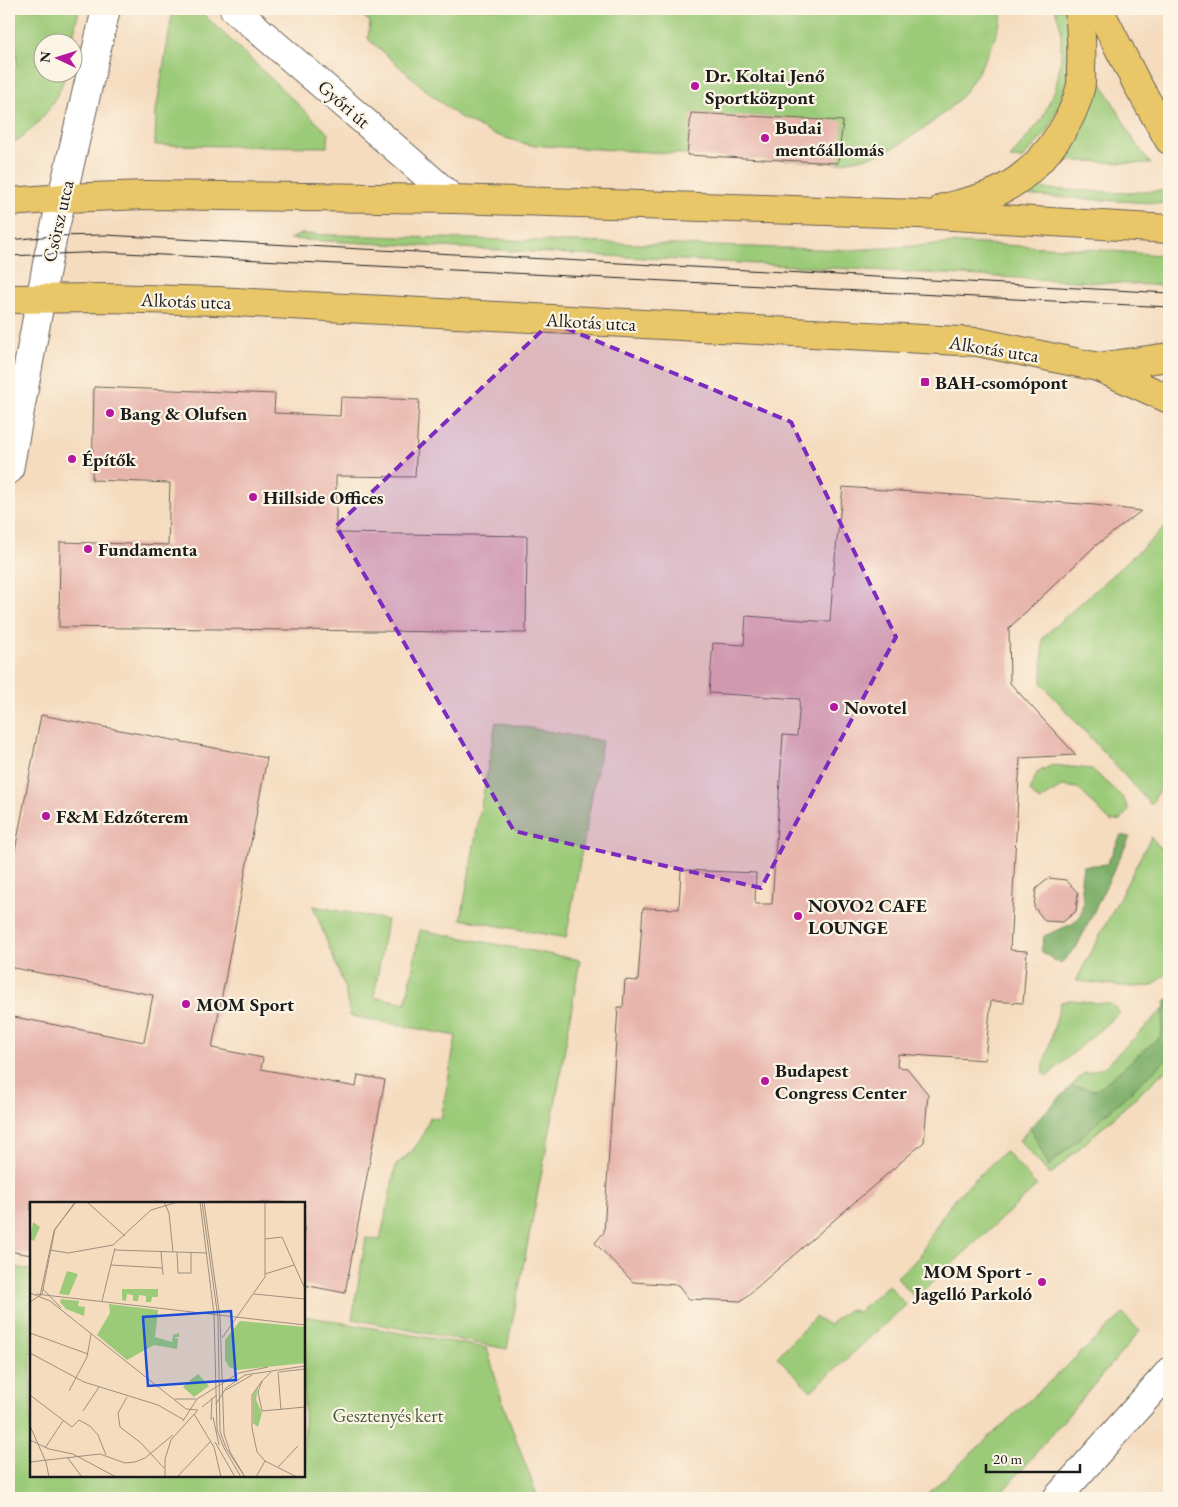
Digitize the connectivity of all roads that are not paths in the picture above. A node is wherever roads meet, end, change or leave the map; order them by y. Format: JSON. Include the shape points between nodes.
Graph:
{"nodes":[{"id":1,"x":106,"y":9,"type":"edge"},
{"id":2,"x":234,"y":9,"type":"edge"},
{"id":3,"x":1079,"y":9,"type":"edge"},
{"id":4,"x":1099,"y":9,"type":"edge"},
{"id":5,"x":1169,"y":140,"type":"edge"},
{"id":6,"x":63,"y":198,"type":"junction"},
{"id":7,"x":453,"y":199,"type":"junction"},
{"id":8,"x":9,"y":202,"type":"edge"},
{"id":9,"x":919,"y":214,"type":"junction"},
{"id":10,"x":1169,"y":229,"type":"edge"},
{"id":11,"x":41,"y":298,"type":"junction"},
{"id":12,"x":9,"y":299,"type":"edge"},
{"id":13,"x":1169,"y":357,"type":"edge"},
{"id":14,"x":1098,"y":367,"type":"junction"},
{"id":15,"x":1169,"y":384,"type":"edge"},
{"id":16,"x":1169,"y":399,"type":"edge"},
{"id":17,"x":12,"y":428,"type":"edge"},
{"id":18,"x":9,"y":470,"type":"edge"},
{"id":19,"x":1169,"y":1372,"type":"edge"},
{"id":20,"x":1057,"y":1498,"type":"edge"}],
"edges":[{"from":1,"to":6,"type":"street","name":"Csörsz utca"},
{"from":2,"to":7,"type":"street","name":"Győri út"},
{"from":3,"to":9,"type":"main road","via":[[1083,42],[1081,89],[1069,120],[1055,142],[1028,171],[1002,189],[975,200]]},
{"from":4,"to":5,"type":"main road"},
{"from":6,"to":7,"type":"main road","via":[[147,195]]},
{"from":6,"to":8,"type":"main road"},
{"from":6,"to":11,"type":"street","name":"Csörsz utca"},
{"from":7,"to":9,"type":"main road"},
{"from":9,"to":10,"type":"main road"},
{"from":11,"to":12,"type":"main road","name":"Alkotás utca"},
{"from":11,"to":14,"type":"main road","name":"Alkotás utca","via":[[217,301],[978,342]]},
{"from":11,"to":17,"type":"street","name":"Csörsz utca"},
{"from":13,"to":14,"type":"main road","name":"Alkotás utca"},
{"from":14,"to":15,"type":"main road"},
{"from":14,"to":16,"type":"main road"},
{"from":17,"to":18,"type":"street","name":"Csörsz utca"},
{"from":19,"to":20,"type":"street"}]}
